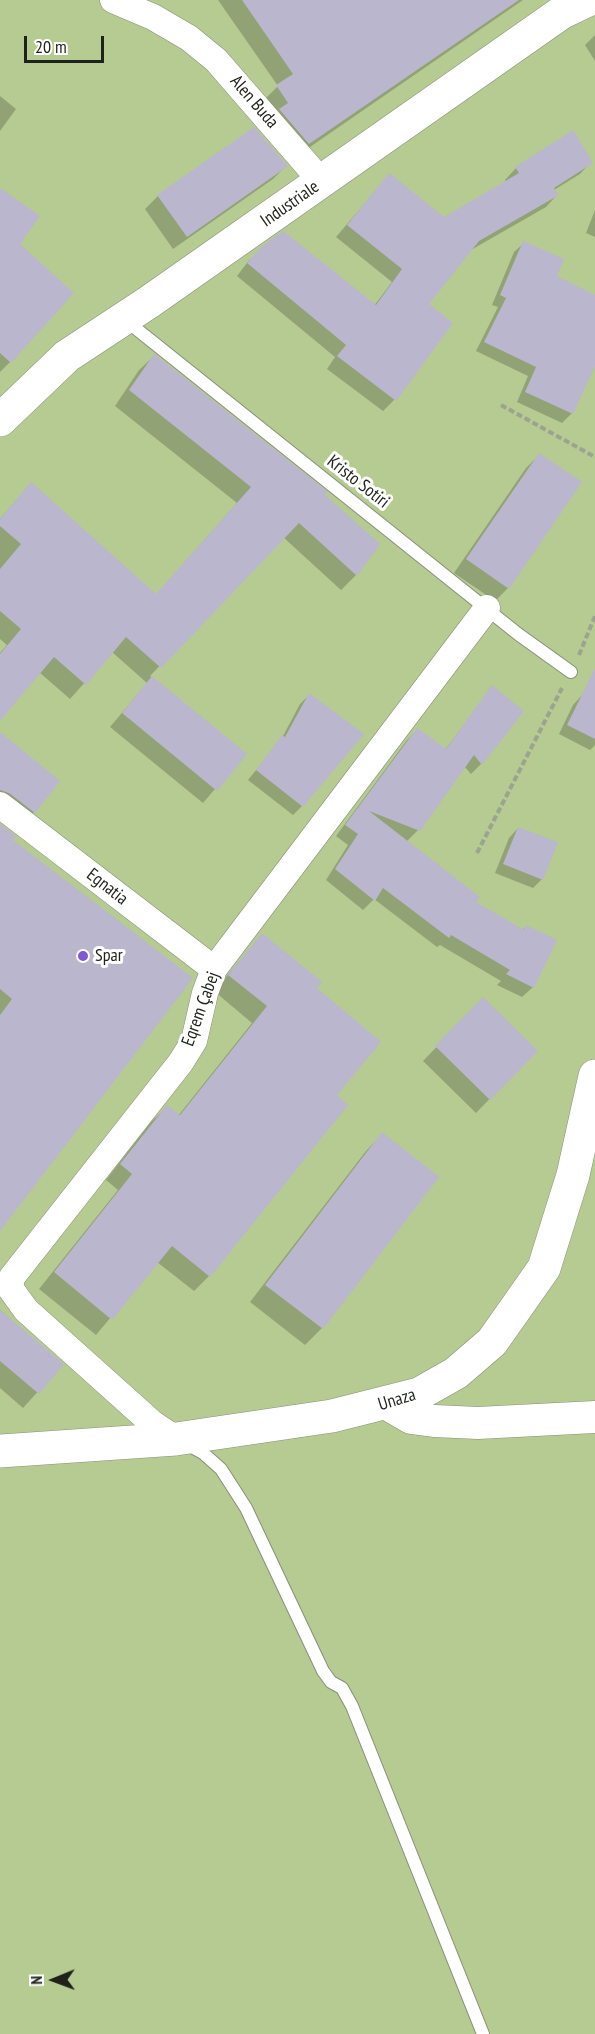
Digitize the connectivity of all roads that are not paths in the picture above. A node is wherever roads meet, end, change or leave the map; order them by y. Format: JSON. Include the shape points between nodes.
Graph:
{"nodes":[{"id":1,"x":113,"y":0,"type":"edge"},
{"id":2,"x":567,"y":4,"type":"edge"},
{"id":3,"x":322,"y":182,"type":"junction"},
{"id":4,"x":124,"y":319,"type":"junction"},
{"id":5,"x":0,"y":420,"type":"edge"},
{"id":6,"x":487,"y":608,"type":"junction"},
{"id":7,"x":571,"y":672,"type":"road end"},
{"id":8,"x":0,"y":805,"type":"edge"},
{"id":9,"x":214,"y":969,"type":"junction"},
{"id":10,"x":595,"y":1076,"type":"edge"},
{"id":11,"x":387,"y":1404,"type":"junction"},
{"id":12,"x":595,"y":1417,"type":"edge"},
{"id":13,"x":176,"y":1439,"type":"junction"},
{"id":14,"x":0,"y":1451,"type":"edge"},
{"id":15,"x":483,"y":2034,"type":"edge"}],
"edges":[{"from":1,"to":3,"type":"street","name":"Alen Buda","via":[[153,17],[216,60]]},
{"from":2,"to":3,"type":"main road","name":"Industriale"},
{"from":3,"to":4,"type":"main road","name":"Industriale"},
{"from":4,"to":5,"type":"main road","name":"Industriale","via":[[67,356]]},
{"from":4,"to":6,"type":"lane","name":"Kristo Sotiri"},
{"from":6,"to":7,"type":"lane","name":"Kristo Sotiri"},
{"from":6,"to":9,"type":"street","name":"Eqrem Çabej"},
{"from":8,"to":9,"type":"street","name":"Egnatia"},
{"from":9,"to":13,"type":"street","name":"Eqrem Çabej","via":[[194,1041],[181,1062],[12,1276],[10,1288],[26,1310],[152,1423]]},
{"from":10,"to":11,"type":"main road","name":"Unaza","via":[[573,1175],[544,1268],[492,1342],[456,1373],[419,1394]]},
{"from":11,"to":12,"type":"street","via":[[411,1418],[434,1421],[477,1423]]},
{"from":11,"to":13,"type":"main road","name":"Unaza","via":[[299,1422]]},
{"from":13,"to":14,"type":"main road","name":"Unaza"},
{"from":13,"to":15,"type":"lane","via":[[203,1453],[221,1469],[246,1508],[323,1671],[342,1688],[352,1706]]}]}
